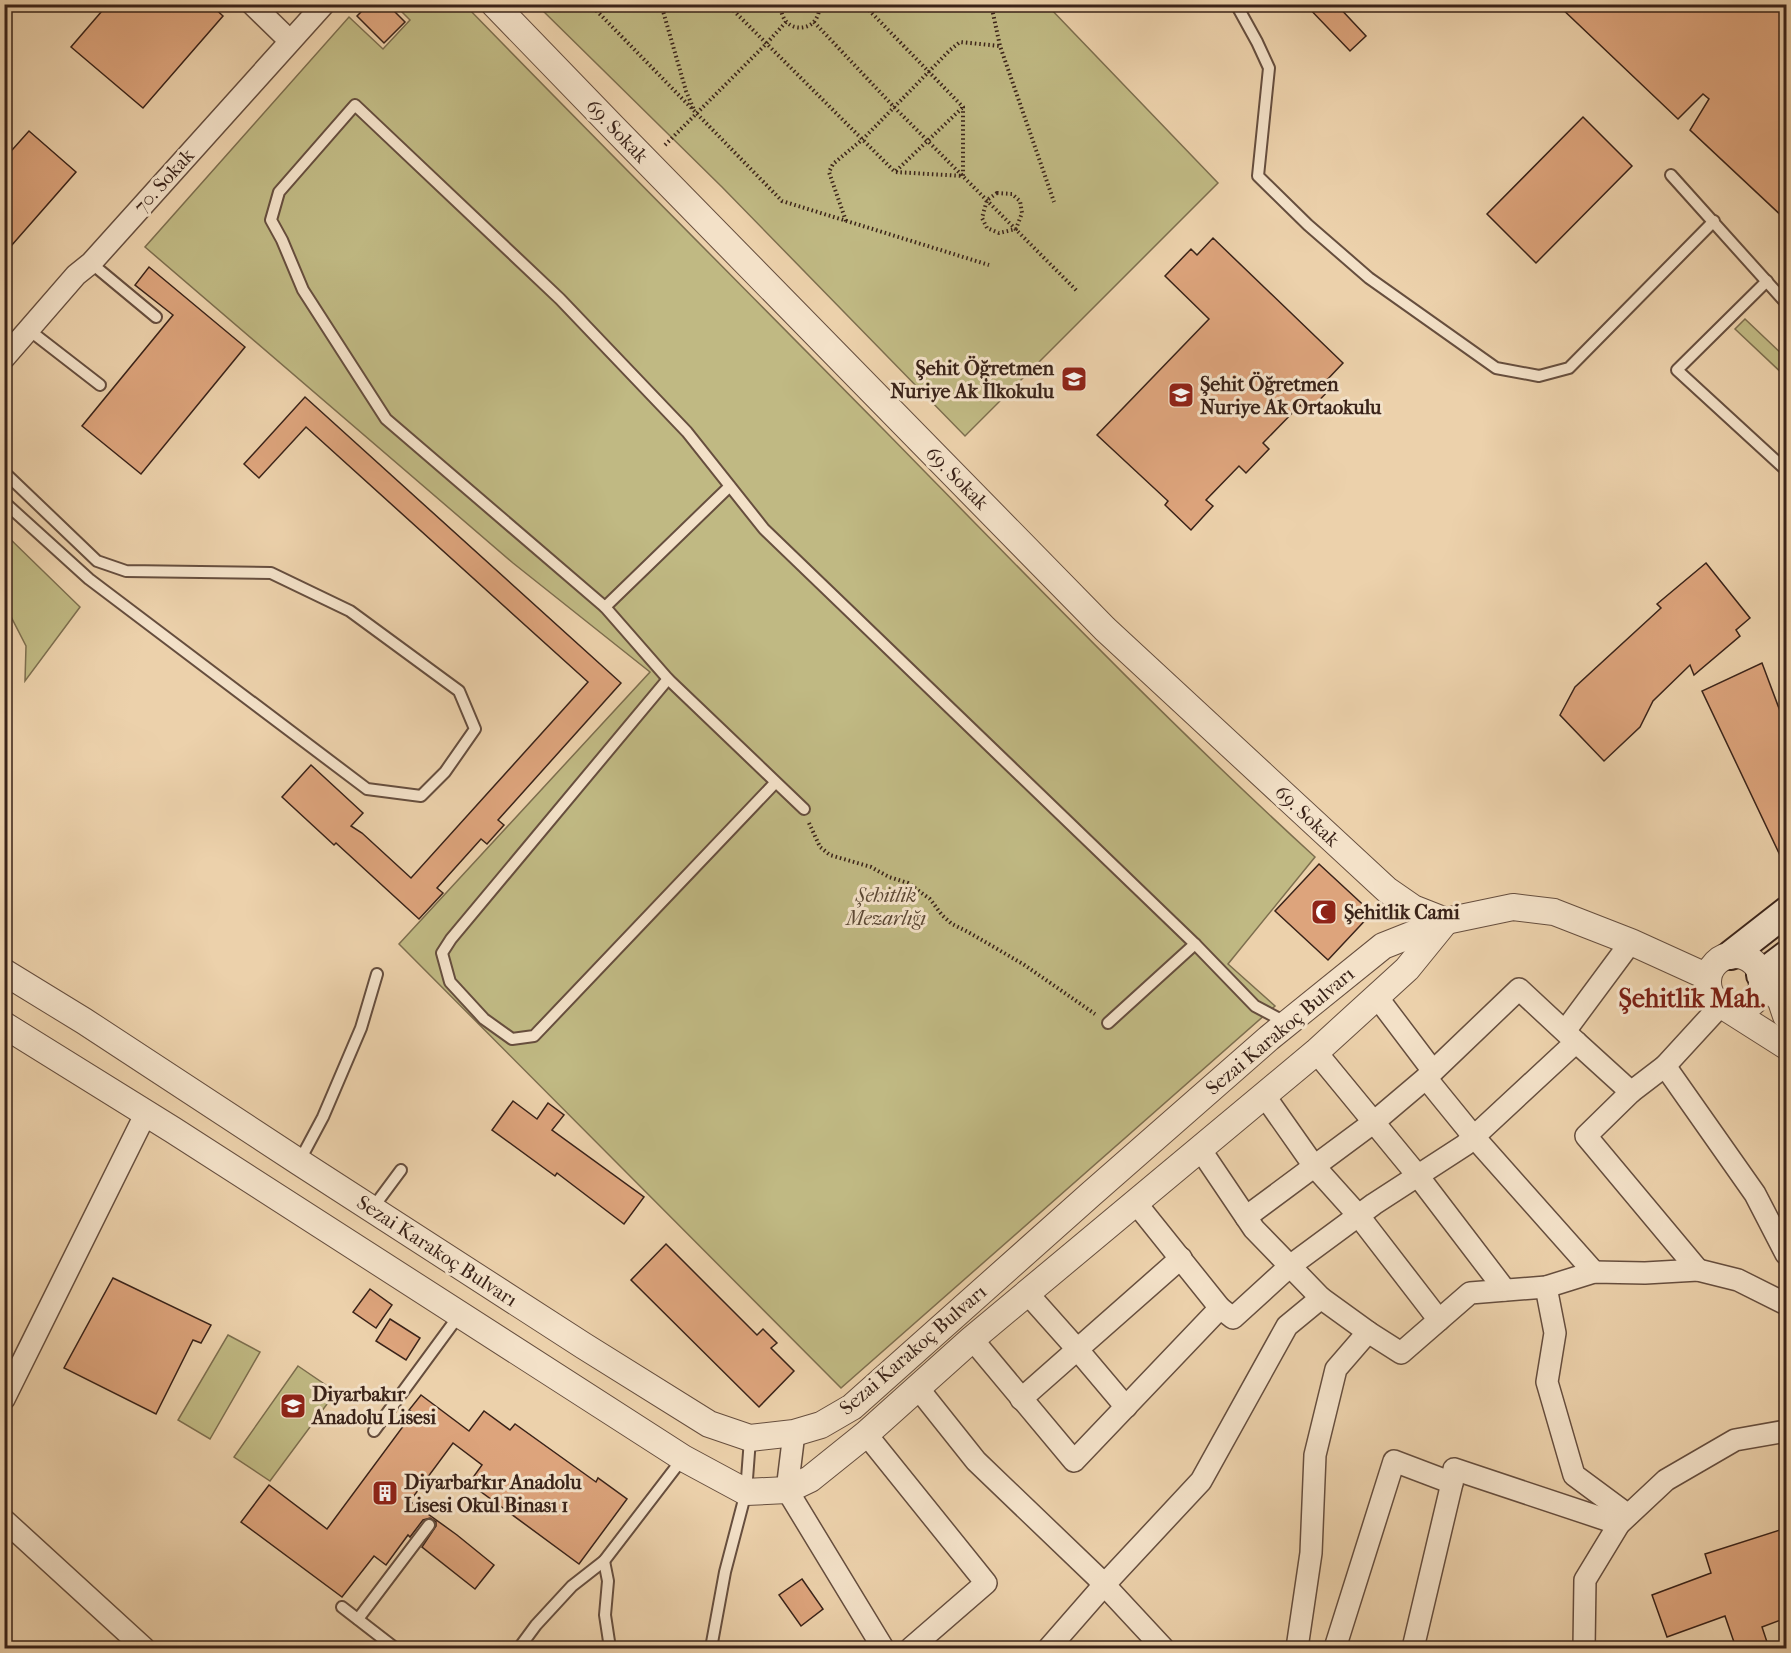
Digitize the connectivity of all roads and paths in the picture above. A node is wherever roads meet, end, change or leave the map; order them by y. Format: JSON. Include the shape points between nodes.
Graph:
{"nodes":[{"id":1,"x":252,"y":4,"type":"edge"},
{"id":2,"x":324,"y":4,"type":"edge"},
{"id":3,"x":494,"y":4,"type":"edge"},
{"id":4,"x":590,"y":4,"type":"edge"},
{"id":5,"x":661,"y":4,"type":"edge"},
{"id":6,"x":727,"y":4,"type":"edge"},
{"id":7,"x":781,"y":4,"type":"edge"},
{"id":8,"x":819,"y":4,"type":"edge"},
{"id":9,"x":863,"y":4,"type":"edge"},
{"id":10,"x":991,"y":4,"type":"edge"},
{"id":11,"x":1236,"y":4,"type":"edge"},
{"id":12,"x":786,"y":22,"type":"junction"},
{"id":13,"x":814,"y":22,"type":"junction"},
{"id":14,"x":290,"y":41,"type":"junction"},
{"id":15,"x":766,"y":44,"type":"junction"},
{"id":16,"x":1000,"y":46,"type":"junction"},
{"id":17,"x":928,"y":73,"type":"junction"},
{"id":18,"x":894,"y":107,"type":"junction"},
{"id":19,"x":963,"y":107,"type":"junction"},
{"id":20,"x":696,"y":114,"type":"junction"},
{"id":21,"x":863,"y":139,"type":"junction"},
{"id":22,"x":927,"y":141,"type":"junction"},
{"id":23,"x":647,"y":163,"type":"junction"},
{"id":24,"x":895,"y":172,"type":"junction"},
{"id":25,"x":1671,"y":175,"type":"dead end"},
{"id":26,"x":963,"y":176,"type":"junction"},
{"id":27,"x":987,"y":200,"type":"junction"},
{"id":28,"x":1054,"y":202,"type":"dead end"},
{"id":29,"x":846,"y":221,"type":"junction"},
{"id":30,"x":1714,"y":221,"type":"junction"},
{"id":31,"x":1016,"y":229,"type":"junction"},
{"id":32,"x":91,"y":263,"type":"junction"},
{"id":33,"x":989,"y":265,"type":"dead end"},
{"id":34,"x":1767,"y":281,"type":"junction"},
{"id":35,"x":1077,"y":291,"type":"dead end"},
{"id":36,"x":1786,"y":303,"type":"edge"},
{"id":37,"x":156,"y":317,"type":"dead end"},
{"id":38,"x":29,"y":330,"type":"junction"},
{"id":39,"x":4,"y":358,"type":"edge"},
{"id":40,"x":100,"y":385,"type":"dead end"},
{"id":41,"x":1786,"y":470,"type":"edge"},
{"id":42,"x":4,"y":472,"type":"edge"},
{"id":43,"x":730,"y":486,"type":"junction"},
{"id":44,"x":4,"y":502,"type":"edge"},
{"id":45,"x":605,"y":607,"type":"junction"},
{"id":46,"x":668,"y":679,"type":"junction"},
{"id":47,"x":775,"y":783,"type":"junction"},
{"id":48,"x":804,"y":809,"type":"joint"},
{"id":49,"x":1786,"y":912,"type":"edge"},
{"id":50,"x":1446,"y":921,"type":"junction"},
{"id":51,"x":1631,"y":942,"type":"junction"},
{"id":52,"x":1195,"y":944,"type":"junction"},
{"id":53,"x":1731,"y":955,"type":"junction"},
{"id":54,"x":1786,"y":956,"type":"edge"},
{"id":55,"x":4,"y":972,"type":"edge"},
{"id":56,"x":376,"y":974,"type":"dead end"},
{"id":57,"x":1761,"y":975,"type":"junction"},
{"id":58,"x":1708,"y":977,"type":"junction"},
{"id":59,"x":1377,"y":997,"type":"junction"},
{"id":60,"x":1722,"y":1005,"type":"junction"},
{"id":61,"x":1786,"y":1016,"type":"edge"},
{"id":62,"x":1108,"y":1023,"type":"joint"},
{"id":63,"x":1287,"y":1023,"type":"junction"},
{"id":64,"x":4,"y":1025,"type":"edge"},
{"id":65,"x":1570,"y":1037,"type":"junction"},
{"id":66,"x":1786,"y":1046,"type":"edge"},
{"id":67,"x":1317,"y":1052,"type":"junction"},
{"id":68,"x":1665,"y":1066,"type":"junction"},
{"id":69,"x":1429,"y":1074,"type":"junction"},
{"id":70,"x":1631,"y":1092,"type":"junction"},
{"id":71,"x":1264,"y":1095,"type":"junction"},
{"id":72,"x":146,"y":1113,"type":"junction"},
{"id":73,"x":1374,"y":1122,"type":"junction"},
{"id":74,"x":1474,"y":1137,"type":"junction"},
{"id":75,"x":1200,"y":1149,"type":"junction"},
{"id":76,"x":299,"y":1162,"type":"junction"},
{"id":77,"x":1314,"y":1166,"type":"junction"},
{"id":78,"x":400,"y":1170,"type":"dead end"},
{"id":79,"x":1418,"y":1176,"type":"junction"},
{"id":80,"x":1135,"y":1202,"type":"junction"},
{"id":81,"x":372,"y":1209,"type":"junction"},
{"id":82,"x":1358,"y":1215,"type":"junction"},
{"id":83,"x":1246,"y":1217,"type":"junction"},
{"id":84,"x":1786,"y":1254,"type":"edge"},
{"id":85,"x":1181,"y":1258,"type":"junction"},
{"id":86,"x":1290,"y":1266,"type":"junction"},
{"id":87,"x":1698,"y":1270,"type":"junction"},
{"id":88,"x":1594,"y":1272,"type":"junction"},
{"id":89,"x":1546,"y":1287,"type":"junction"},
{"id":90,"x":1504,"y":1290,"type":"junction"},
{"id":91,"x":1028,"y":1294,"type":"junction"},
{"id":92,"x":1320,"y":1298,"type":"junction"},
{"id":93,"x":1786,"y":1304,"type":"edge"},
{"id":94,"x":1220,"y":1308,"type":"junction"},
{"id":95,"x":460,"y":1314,"type":"junction"},
{"id":96,"x":1438,"y":1320,"type":"junction"},
{"id":97,"x":1368,"y":1332,"type":"junction"},
{"id":98,"x":972,"y":1339,"type":"junction"},
{"id":99,"x":1077,"y":1349,"type":"junction"},
{"id":100,"x":917,"y":1387,"type":"junction"},
{"id":101,"x":4,"y":1399,"type":"edge"},
{"id":102,"x":1021,"y":1399,"type":"junction"},
{"id":103,"x":1126,"y":1407,"type":"junction"},
{"id":104,"x":374,"y":1431,"type":"dead end"},
{"id":105,"x":1786,"y":1431,"type":"edge"},
{"id":106,"x":794,"y":1433,"type":"junction"},
{"id":107,"x":866,"y":1434,"type":"junction"},
{"id":108,"x":750,"y":1438,"type":"junction"},
{"id":109,"x":683,"y":1458,"type":"junction"},
{"id":110,"x":1452,"y":1483,"type":"junction"},
{"id":111,"x":786,"y":1490,"type":"junction"},
{"id":112,"x":746,"y":1492,"type":"junction"},
{"id":113,"x":4,"y":1520,"type":"edge"},
{"id":114,"x":1624,"y":1520,"type":"junction"},
{"id":115,"x":429,"y":1525,"type":"dead end"},
{"id":116,"x":604,"y":1561,"type":"junction"},
{"id":117,"x":1104,"y":1585,"type":"junction"},
{"id":118,"x":342,"y":1607,"type":"dead end"},
{"id":119,"x":358,"y":1619,"type":"junction"},
{"id":120,"x":144,"y":1648,"type":"edge"},
{"id":121,"x":395,"y":1648,"type":"edge"},
{"id":122,"x":519,"y":1648,"type":"edge"},
{"id":123,"x":610,"y":1648,"type":"edge"},
{"id":124,"x":711,"y":1648,"type":"edge"},
{"id":125,"x":883,"y":1648,"type":"edge"},
{"id":126,"x":911,"y":1648,"type":"edge"},
{"id":127,"x":1049,"y":1648,"type":"edge"},
{"id":128,"x":1163,"y":1648,"type":"edge"},
{"id":129,"x":1297,"y":1648,"type":"edge"},
{"id":130,"x":1335,"y":1648,"type":"edge"},
{"id":131,"x":1413,"y":1648,"type":"edge"},
{"id":132,"x":1584,"y":1648,"type":"edge"}],
"edges":[{"from":1,"to":14,"type":"street"},
{"from":2,"to":14,"type":"street","name":"70. Sokak"},
{"from":3,"to":23,"type":"street","name":"69. Sokak"},
{"from":4,"to":20,"type":"path"},
{"from":5,"to":20,"type":"path"},
{"from":6,"to":15,"type":"path"},
{"from":7,"to":12,"type":"path"},
{"from":8,"to":13,"type":"path"},
{"from":9,"to":17,"type":"path"},
{"from":10,"to":16,"type":"path"},
{"from":11,"to":30,"type":"lane","via":[[1269,68],[1258,176],[1370,278],[1496,368],[1539,376],[1569,368]]},
{"from":12,"to":13,"type":"path","via":[[803,28]]},
{"from":12,"to":15,"type":"path"},
{"from":13,"to":18,"type":"path"},
{"from":14,"to":32,"type":"street","name":"70. Sokak"},
{"from":15,"to":20,"type":"path"},
{"from":15,"to":21,"type":"path"},
{"from":16,"to":17,"type":"path","via":[[960,42]]},
{"from":16,"to":28,"type":"path"},
{"from":17,"to":18,"type":"path"},
{"from":17,"to":19,"type":"path"},
{"from":18,"to":21,"type":"path"},
{"from":18,"to":22,"type":"path"},
{"from":19,"to":22,"type":"path"},
{"from":19,"to":26,"type":"path"},
{"from":20,"to":23,"type":"path"},
{"from":20,"to":29,"type":"path","via":[[782,201]]},
{"from":21,"to":24,"type":"path"},
{"from":21,"to":29,"type":"path","via":[[829,172]]},
{"from":22,"to":24,"type":"path"},
{"from":22,"to":26,"type":"path"},
{"from":23,"to":50,"type":"street","name":"69. Sokak","via":[[1106,629],[1387,891],[1413,908]]},
{"from":24,"to":26,"type":"path"},
{"from":25,"to":30,"type":"lane"},
{"from":26,"to":27,"type":"path"},
{"from":27,"to":31,"type":"path"},
{"from":27,"to":31,"type":"path","via":[[982,218],[987,228],[999,233]]},
{"from":27,"to":31,"type":"path","via":[[997,193],[1012,194],[1020,201],[1022,213]]},
{"from":29,"to":33,"type":"path"},
{"from":30,"to":34,"type":"lane"},
{"from":31,"to":35,"type":"path"},
{"from":32,"to":37,"type":"lane"},
{"from":32,"to":38,"type":"street","name":"70. Sokak"},
{"from":34,"to":36,"type":"lane"},
{"from":34,"to":41,"type":"lane","via":[[1677,370]]},
{"from":38,"to":39,"type":"street","name":"70. Sokak"},
{"from":38,"to":40,"type":"lane"},
{"from":42,"to":44,"type":"lane","via":[[97,561],[126,571],[271,573],[350,611],[459,691],[475,729],[445,772],[421,796],[367,789],[90,579]]},
{"from":43,"to":45,"type":"lane"},
{"from":43,"to":45,"type":"lane","via":[[687,432],[568,307],[355,105],[279,192],[276,201],[271,220],[303,290],[386,419]]},
{"from":43,"to":52,"type":"lane","via":[[764,529]]},
{"from":45,"to":46,"type":"lane"},
{"from":46,"to":47,"type":"lane"},
{"from":46,"to":47,"type":"lane","via":[[442,953],[450,982],[484,1019],[512,1039],[534,1036]]},
{"from":47,"to":48,"type":"lane"},
{"from":48,"to":62,"type":"path","via":[[820,847],[830,855],[908,883],[930,899],[952,924],[1023,964]]},
{"from":49,"to":53,"type":"main road"},
{"from":50,"to":51,"type":"street","name":"Sezai Karakoç Bulvarı","via":[[1513,907],[1554,912]]},
{"from":50,"to":59,"type":"street","via":[[1407,969]]},
{"from":50,"to":63,"type":"street","name":"Sezai Karakoç Bulvarı","via":[[1383,946]]},
{"from":51,"to":58,"type":"street","name":"Sezai Karakoç Bulvarı"},
{"from":51,"to":65,"type":"street"},
{"from":52,"to":62,"type":"lane"},
{"from":52,"to":63,"type":"lane","via":[[1255,1006]]},
{"from":53,"to":57,"type":"street","via":[[1753,962]]},
{"from":53,"to":58,"type":"street","via":[[1716,962]]},
{"from":54,"to":57,"type":"main road"},
{"from":55,"to":76,"type":"street","name":"Sezai Karakoç Bulvarı"},
{"from":56,"to":76,"type":"lane","via":[[361,1028]]},
{"from":57,"to":60,"type":"street","via":[[1762,984],[1755,1000],[1740,1008]]},
{"from":57,"to":61,"type":"street","via":[[1781,1001]]},
{"from":58,"to":60,"type":"street","via":[[1710,993]]},
{"from":59,"to":67,"type":"street"},
{"from":59,"to":69,"type":"street"},
{"from":60,"to":66,"type":"street"},
{"from":60,"to":68,"type":"street"},
{"from":63,"to":106,"type":"street","name":"Sezai Karakoç Bulvarı","via":[[852,1407],[821,1425]]},
{"from":64,"to":72,"type":"street"},
{"from":65,"to":69,"type":"street","via":[[1520,989]]},
{"from":65,"to":70,"type":"street"},
{"from":65,"to":74,"type":"street"},
{"from":67,"to":71,"type":"street"},
{"from":67,"to":73,"type":"street"},
{"from":68,"to":70,"type":"street"},
{"from":68,"to":84,"type":"street","via":[[1755,1194]]},
{"from":69,"to":73,"type":"street"},
{"from":69,"to":74,"type":"street"},
{"from":70,"to":87,"type":"street","via":[[1586,1136]]},
{"from":71,"to":75,"type":"street"},
{"from":71,"to":77,"type":"street"},
{"from":72,"to":95,"type":"street"},
{"from":72,"to":101,"type":"street"},
{"from":73,"to":77,"type":"street"},
{"from":73,"to":79,"type":"street"},
{"from":74,"to":79,"type":"street"},
{"from":74,"to":88,"type":"street"},
{"from":75,"to":80,"type":"street"},
{"from":75,"to":83,"type":"street"},
{"from":76,"to":81,"type":"street","name":"Sezai Karakoç Bulvarı"},
{"from":77,"to":82,"type":"street"},
{"from":77,"to":83,"type":"street"},
{"from":78,"to":81,"type":"lane"},
{"from":79,"to":82,"type":"street"},
{"from":79,"to":90,"type":"street"},
{"from":80,"to":85,"type":"street"},
{"from":80,"to":91,"type":"street"},
{"from":81,"to":108,"type":"street","name":"Sezai Karakoç Bulvarı","via":[[709,1424]]},
{"from":82,"to":86,"type":"street"},
{"from":82,"to":96,"type":"street"},
{"from":83,"to":86,"type":"street"},
{"from":85,"to":94,"type":"street"},
{"from":85,"to":99,"type":"street"},
{"from":86,"to":92,"type":"street"},
{"from":86,"to":94,"type":"street","via":[[1233,1318]]},
{"from":87,"to":88,"type":"street"},
{"from":87,"to":93,"type":"street","via":[[1738,1280]]},
{"from":88,"to":89,"type":"street"},
{"from":89,"to":90,"type":"street"},
{"from":89,"to":114,"type":"street","via":[[1555,1333],[1547,1382],[1574,1474]]},
{"from":90,"to":96,"type":"street","via":[[1470,1293]]},
{"from":91,"to":98,"type":"street"},
{"from":91,"to":99,"type":"street"},
{"from":92,"to":97,"type":"street"},
{"from":92,"to":117,"type":"street","via":[[1287,1326],[1201,1481]]},
{"from":94,"to":103,"type":"street"},
{"from":95,"to":104,"type":"lane"},
{"from":95,"to":109,"type":"street"},
{"from":96,"to":97,"type":"street","via":[[1401,1353]]},
{"from":97,"to":129,"type":"street","via":[[1336,1369],[1315,1455],[1311,1553]]},
{"from":98,"to":100,"type":"street"},
{"from":98,"to":102,"type":"street"},
{"from":99,"to":102,"type":"street"},
{"from":99,"to":103,"type":"street"},
{"from":100,"to":107,"type":"street"},
{"from":100,"to":117,"type":"street","via":[[976,1461]]},
{"from":102,"to":103,"type":"street","via":[[1074,1461]]},
{"from":105,"to":114,"type":"street","via":[[1735,1440],[1666,1480]]},
{"from":106,"to":108,"type":"street","name":"Sezai Karakoç Bulvarı"},
{"from":106,"to":111,"type":"street"},
{"from":107,"to":111,"type":"street","via":[[810,1479]]},
{"from":107,"to":126,"type":"street","via":[[986,1583]]},
{"from":108,"to":112,"type":"lane"},
{"from":109,"to":112,"type":"street"},
{"from":109,"to":116,"type":"lane"},
{"from":110,"to":114,"type":"street","via":[[1454,1469]]},
{"from":110,"to":130,"type":"street","via":[[1394,1461]]},
{"from":110,"to":131,"type":"street"},
{"from":111,"to":112,"type":"street"},
{"from":111,"to":125,"type":"street"},
{"from":112,"to":124,"type":"lane"},
{"from":113,"to":120,"type":"street"},
{"from":114,"to":132,"type":"street","via":[[1585,1580]]},
{"from":115,"to":119,"type":"lane"},
{"from":116,"to":122,"type":"lane","via":[[572,1586]]},
{"from":116,"to":123,"type":"lane"},
{"from":117,"to":127,"type":"street"},
{"from":117,"to":128,"type":"street"},
{"from":118,"to":119,"type":"lane"},
{"from":119,"to":121,"type":"lane"}]}
